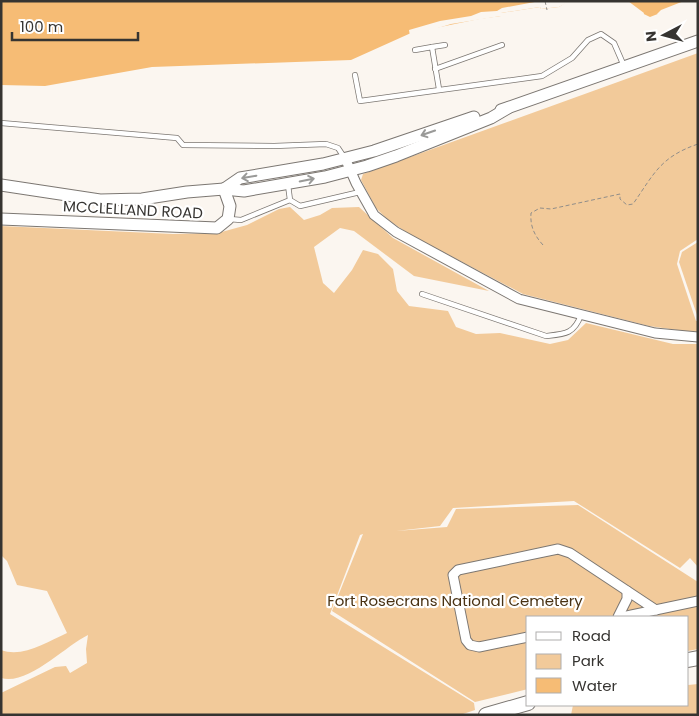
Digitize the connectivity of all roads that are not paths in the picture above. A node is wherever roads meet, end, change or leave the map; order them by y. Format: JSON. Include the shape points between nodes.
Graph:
{"nodes":[{"id":1,"x":698,"y":41,"type":"edge"},
{"id":2,"x":445,"y":45,"type":"dead end"},
{"id":3,"x":502,"y":45,"type":"dead end"},
{"id":4,"x":432,"y":47,"type":"junction"},
{"id":5,"x":415,"y":50,"type":"dead end"},
{"id":6,"x":624,"y":66,"type":"junction"},
{"id":7,"x":435,"y":69,"type":"junction"},
{"id":8,"x":355,"y":74,"type":"dead end"},
{"id":9,"x":439,"y":90,"type":"junction"},
{"id":10,"x":508,"y":108,"type":"junction"},
{"id":11,"x":1,"y":123,"type":"edge"},
{"id":12,"x":344,"y":158,"type":"junction"},
{"id":13,"x":349,"y":170,"type":"junction"},
{"id":14,"x":288,"y":184,"type":"junction"},
{"id":15,"x":1,"y":185,"type":"edge"},
{"id":16,"x":224,"y":189,"type":"junction"},
{"id":17,"x":360,"y":192,"type":"junction"},
{"id":18,"x":290,"y":200,"type":"junction"},
{"id":19,"x":1,"y":219,"type":"edge"},
{"id":20,"x":228,"y":219,"type":"junction"},
{"id":21,"x":422,"y":294,"type":"dead end"},
{"id":22,"x":581,"y":314,"type":"junction"},
{"id":23,"x":698,"y":337,"type":"edge"},
{"id":24,"x":626,"y":590,"type":"junction"},
{"id":25,"x":698,"y":601,"type":"edge"},
{"id":26,"x":656,"y":610,"type":"junction"},
{"id":27,"x":618,"y":616,"type":"edge"},
{"id":28,"x":627,"y":616,"type":"edge"},
{"id":29,"x":526,"y":637,"type":"edge"},
{"id":30,"x":526,"y":704,"type":"edge"},
{"id":31,"x":486,"y":715,"type":"edge"}],
"edges":[{"from":1,"to":6,"type":"street"},
{"from":2,"to":4,"type":"lane"},
{"from":3,"to":7,"type":"lane"},
{"from":4,"to":5,"type":"lane"},
{"from":4,"to":7,"type":"lane"},
{"from":6,"to":9,"type":"lane","via":[[614,43],[600,34],[588,40],[572,58],[542,76]]},
{"from":6,"to":10,"type":"street"},
{"from":7,"to":9,"type":"lane"},
{"from":8,"to":9,"type":"lane","via":[[360,101]]},
{"from":10,"to":12,"type":"street","one_way":true},
{"from":10,"to":13,"type":"street","via":[[396,156]]},
{"from":11,"to":12,"type":"lane","via":[[177,138],[183,146],[326,144],[338,148]]},
{"from":12,"to":13,"type":"street"},
{"from":12,"to":16,"type":"street","one_way":true,"via":[[240,178]]},
{"from":14,"to":13,"type":"street","one_way":true},
{"from":13,"to":17,"type":"street"},
{"from":14,"to":16,"type":"street","via":[[244,192]]},
{"from":14,"to":18,"type":"lane"},
{"from":15,"to":16,"type":"street","via":[[100,200],[142,199]]},
{"from":16,"to":20,"type":"street","via":[[230,206]]},
{"from":17,"to":18,"type":"lane","via":[[300,206]]},
{"from":17,"to":22,"type":"street","via":[[374,215],[396,232],[519,298]]},
{"from":18,"to":20,"type":"lane","via":[[242,220]]},
{"from":19,"to":20,"type":"street","name":"MCCLELLAND ROAD","via":[[198,228],[217,228]]},
{"from":21,"to":22,"type":"lane","via":[[546,336],[566,334],[577,325]]},
{"from":22,"to":23,"type":"street","via":[[655,334]]},
{"from":24,"to":26,"type":"street"},
{"from":24,"to":27,"type":"street","via":[[627,599]]},
{"from":24,"to":29,"type":"street","via":[[570,553],[558,549],[458,570],[453,575],[466,640],[470,644],[479,647]]},
{"from":25,"to":26,"type":"street"},
{"from":26,"to":28,"type":"street"},
{"from":30,"to":31,"type":"main road"}]}
